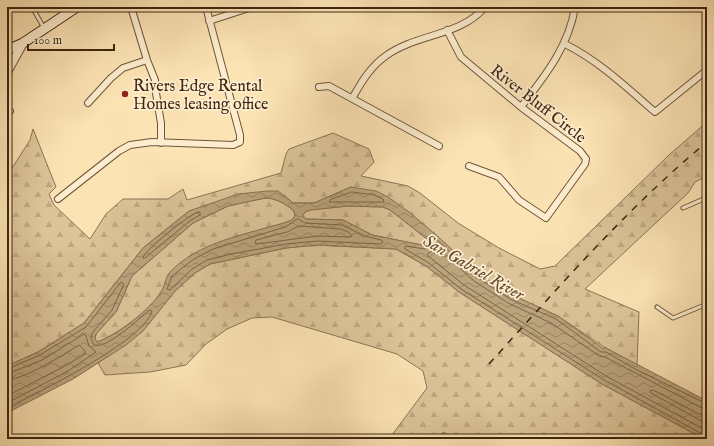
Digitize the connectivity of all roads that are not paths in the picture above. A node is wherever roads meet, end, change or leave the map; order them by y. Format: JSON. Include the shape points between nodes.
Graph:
{"nodes":[{"id":1,"x":32,"y":7,"type":"edge"},
{"id":2,"x":77,"y":7,"type":"edge"},
{"id":3,"x":131,"y":7,"type":"edge"},
{"id":4,"x":206,"y":7,"type":"edge"},
{"id":5,"x":252,"y":7,"type":"edge"},
{"id":6,"x":485,"y":7,"type":"edge"},
{"id":7,"x":575,"y":7,"type":"edge"},
{"id":8,"x":704,"y":7,"type":"edge"},
{"id":9,"x":707,"y":15,"type":"edge"},
{"id":10,"x":209,"y":21,"type":"junction"},
{"id":11,"x":44,"y":29,"type":"junction"},
{"id":12,"x":447,"y":30,"type":"junction"},
{"id":13,"x":23,"y":43,"type":"junction"},
{"id":14,"x":565,"y":44,"type":"junction"},
{"id":15,"x":7,"y":50,"type":"edge"},
{"id":16,"x":147,"y":60,"type":"junction"},
{"id":17,"x":707,"y":70,"type":"edge"},
{"id":18,"x":7,"y":72,"type":"edge"},
{"id":19,"x":319,"y":87,"type":"dead end"},
{"id":20,"x":352,"y":97,"type":"junction"},
{"id":21,"x":88,"y":103,"type":"dead end"},
{"id":22,"x":522,"y":107,"type":"junction"},
{"id":23,"x":7,"y":109,"type":"edge"},
{"id":24,"x":7,"y":115,"type":"edge"},
{"id":25,"x":161,"y":143,"type":"junction"},
{"id":26,"x":439,"y":146,"type":"dead end"},
{"id":27,"x":469,"y":166,"type":"dead end"},
{"id":28,"x":707,"y":198,"type":"edge"},
{"id":29,"x":58,"y":199,"type":"dead end"},
{"id":30,"x":683,"y":208,"type":"dead end"},
{"id":31,"x":707,"y":304,"type":"edge"},
{"id":32,"x":657,"y":307,"type":"dead end"}],
"edges":[{"from":1,"to":11,"type":"lane"},
{"from":2,"to":11,"type":"main road"},
{"from":3,"to":16,"type":"street"},
{"from":4,"to":10,"type":"street"},
{"from":5,"to":10,"type":"street"},
{"from":6,"to":12,"type":"street","via":[[476,16]]},
{"from":7,"to":14,"type":"street"},
{"from":8,"to":9,"type":"street"},
{"from":10,"to":25,"type":"street","via":[[240,142],[233,145]]},
{"from":11,"to":13,"type":"main road"},
{"from":12,"to":20,"type":"street","via":[[388,54],[375,64]]},
{"from":12,"to":22,"type":"street","name":"River Bluff Circle","via":[[461,57]]},
{"from":13,"to":15,"type":"main road"},
{"from":13,"to":18,"type":"street"},
{"from":14,"to":17,"type":"street","via":[[596,63],[655,112]]},
{"from":14,"to":22,"type":"street"},
{"from":16,"to":21,"type":"street","via":[[124,68]]},
{"from":16,"to":25,"type":"street","via":[[155,80]]},
{"from":19,"to":20,"type":"street","via":[[329,86]]},
{"from":20,"to":26,"type":"street"},
{"from":22,"to":27,"type":"street","name":"River Bluff Circle","via":[[580,151],[586,159],[546,218],[519,200],[499,177]]},
{"from":23,"to":24,"type":"street","via":[[10,111]]},
{"from":25,"to":29,"type":"street","via":[[139,143],[124,148]]},
{"from":28,"to":30,"type":"lane"},
{"from":31,"to":32,"type":"lane","via":[[673,318]]}]}
